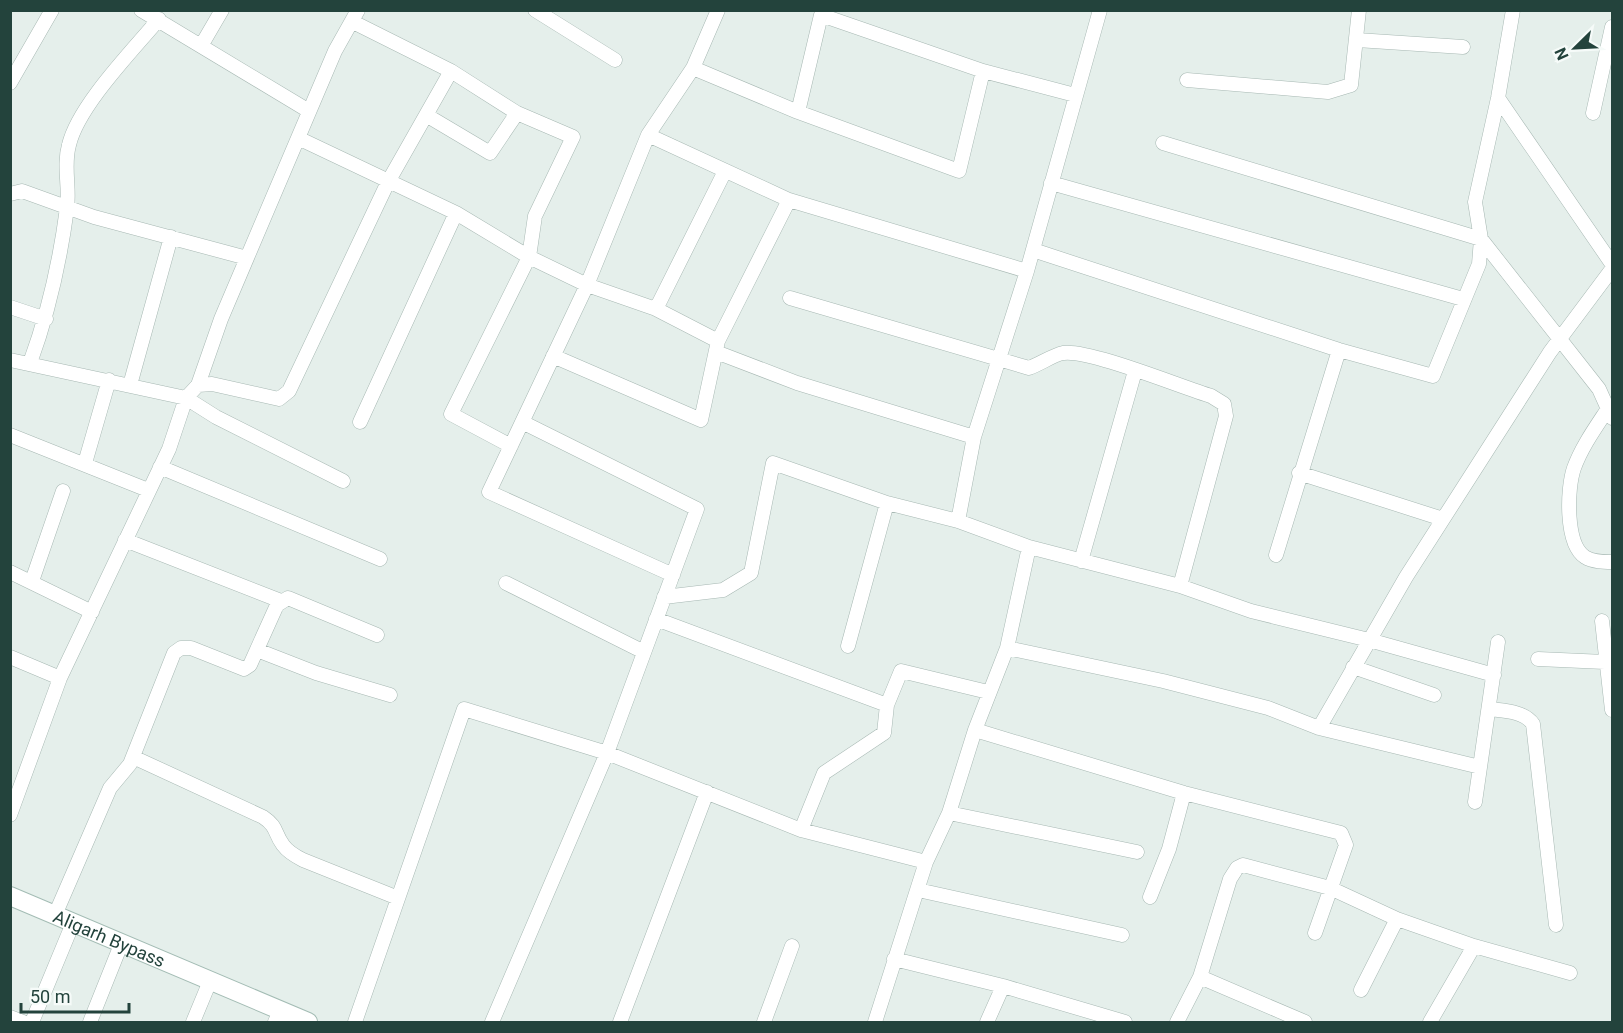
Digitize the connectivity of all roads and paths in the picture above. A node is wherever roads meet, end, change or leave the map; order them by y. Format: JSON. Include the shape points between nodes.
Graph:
{"nodes":[{"id":1,"x":52,"y":10,"type":"edge"},
{"id":2,"x":141,"y":10,"type":"edge"},
{"id":3,"x":222,"y":10,"type":"edge"},
{"id":4,"x":535,"y":10,"type":"edge"},
{"id":5,"x":718,"y":10,"type":"edge"},
{"id":6,"x":1100,"y":10,"type":"edge"},
{"id":7,"x":1359,"y":10,"type":"edge"},
{"id":8,"x":1513,"y":10,"type":"edge"},
{"id":9,"x":815,"y":13,"type":"edge"},
{"id":10,"x":355,"y":16,"type":"edge"},
{"id":11,"x":159,"y":19,"type":"junction"},
{"id":12,"x":1612,"y":27,"type":"edge"},
{"id":13,"x":1357,"y":40,"type":"junction"},
{"id":14,"x":201,"y":46,"type":"junction"},
{"id":15,"x":1463,"y":47,"type":"dead end"},
{"id":16,"x":615,"y":60,"type":"dead end"},
{"id":17,"x":693,"y":68,"type":"junction"},
{"id":18,"x":451,"y":71,"type":"junction"},
{"id":19,"x":983,"y":71,"type":"junction"},
{"id":20,"x":1187,"y":80,"type":"dead end"},
{"id":21,"x":10,"y":83,"type":"edge"},
{"id":22,"x":1076,"y":95,"type":"junction"},
{"id":23,"x":1498,"y":98,"type":"junction"},
{"id":24,"x":309,"y":111,"type":"junction"},
{"id":25,"x":517,"y":112,"type":"junction"},
{"id":26,"x":798,"y":112,"type":"junction"},
{"id":27,"x":1593,"y":113,"type":"dead end"},
{"id":28,"x":426,"y":115,"type":"junction"},
{"id":29,"x":648,"y":135,"type":"junction"},
{"id":30,"x":298,"y":138,"type":"junction"},
{"id":31,"x":1163,"y":143,"type":"dead end"},
{"id":32,"x":725,"y":171,"type":"junction"},
{"id":33,"x":388,"y":182,"type":"junction"},
{"id":34,"x":1051,"y":183,"type":"junction"},
{"id":35,"x":10,"y":194,"type":"edge"},
{"id":36,"x":789,"y":200,"type":"junction"},
{"id":37,"x":67,"y":206,"type":"junction"},
{"id":38,"x":456,"y":213,"type":"junction"},
{"id":39,"x":171,"y":237,"type":"junction"},
{"id":40,"x":1481,"y":238,"type":"junction"},
{"id":41,"x":1033,"y":250,"type":"junction"},
{"id":42,"x":529,"y":257,"type":"junction"},
{"id":43,"x":247,"y":258,"type":"junction"},
{"id":44,"x":1612,"y":264,"type":"edge"},
{"id":45,"x":1612,"y":269,"type":"edge"},
{"id":46,"x":1027,"y":270,"type":"junction"},
{"id":47,"x":587,"y":285,"type":"junction"},
{"id":48,"x":790,"y":298,"type":"dead end"},
{"id":49,"x":1463,"y":299,"type":"junction"},
{"id":50,"x":10,"y":308,"type":"edge"},
{"id":51,"x":656,"y":309,"type":"junction"},
{"id":52,"x":46,"y":319,"type":"junction"},
{"id":53,"x":1560,"y":340,"type":"junction"},
{"id":54,"x":717,"y":346,"type":"junction"},
{"id":55,"x":1340,"y":350,"type":"junction"},
{"id":56,"x":553,"y":356,"type":"junction"},
{"id":57,"x":10,"y":360,"type":"edge"},
{"id":58,"x":998,"y":360,"type":"junction"},
{"id":59,"x":30,"y":363,"type":"junction"},
{"id":60,"x":1135,"y":371,"type":"junction"},
{"id":61,"x":109,"y":380,"type":"junction"},
{"id":62,"x":130,"y":385,"type":"junction"},
{"id":63,"x":198,"y":385,"type":"junction"},
{"id":64,"x":186,"y":398,"type":"junction"},
{"id":65,"x":1611,"y":412,"type":"edge"},
{"id":66,"x":360,"y":422,"type":"dead end"},
{"id":67,"x":522,"y":422,"type":"junction"},
{"id":68,"x":10,"y":435,"type":"edge"},
{"id":69,"x":975,"y":436,"type":"junction"},
{"id":70,"x":511,"y":446,"type":"junction"},
{"id":71,"x":85,"y":463,"type":"junction"},
{"id":72,"x":160,"y":467,"type":"junction"},
{"id":73,"x":1299,"y":473,"type":"junction"},
{"id":74,"x":343,"y":481,"type":"dead end"},
{"id":75,"x":148,"y":490,"type":"junction"},
{"id":76,"x":63,"y":491,"type":"dead end"},
{"id":77,"x":887,"y":503,"type":"junction"},
{"id":78,"x":1443,"y":519,"type":"junction"},
{"id":79,"x":958,"y":521,"type":"junction"},
{"id":80,"x":125,"y":540,"type":"junction"},
{"id":81,"x":1029,"y":547,"type":"junction"},
{"id":82,"x":1276,"y":555,"type":"dead end"},
{"id":83,"x":380,"y":560,"type":"dead end"},
{"id":84,"x":1081,"y":561,"type":"junction"},
{"id":85,"x":1612,"y":562,"type":"edge"},
{"id":86,"x":10,"y":572,"type":"edge"},
{"id":87,"x":673,"y":574,"type":"junction"},
{"id":88,"x":32,"y":581,"type":"junction"},
{"id":89,"x":506,"y":583,"type":"dead end"},
{"id":90,"x":1180,"y":586,"type":"junction"},
{"id":91,"x":664,"y":597,"type":"junction"},
{"id":92,"x":281,"y":601,"type":"junction"},
{"id":93,"x":92,"y":612,"type":"junction"},
{"id":94,"x":656,"y":619,"type":"junction"},
{"id":95,"x":1602,"y":621,"type":"dead end"},
{"id":96,"x":376,"y":635,"type":"dead end"},
{"id":97,"x":1369,"y":639,"type":"junction"},
{"id":98,"x":1498,"y":642,"type":"dead end"},
{"id":99,"x":848,"y":646,"type":"dead end"},
{"id":100,"x":1007,"y":648,"type":"junction"},
{"id":101,"x":257,"y":651,"type":"junction"},
{"id":102,"x":644,"y":652,"type":"junction"},
{"id":103,"x":10,"y":657,"type":"edge"},
{"id":104,"x":1538,"y":659,"type":"dead end"},
{"id":105,"x":1605,"y":662,"type":"junction"},
{"id":106,"x":1353,"y":667,"type":"junction"},
{"id":107,"x":1494,"y":675,"type":"junction"},
{"id":108,"x":60,"y":678,"type":"junction"},
{"id":109,"x":988,"y":692,"type":"junction"},
{"id":110,"x":390,"y":695,"type":"dead end"},
{"id":111,"x":1434,"y":695,"type":"dead end"},
{"id":112,"x":887,"y":705,"type":"junction"},
{"id":113,"x":1489,"y":709,"type":"junction"},
{"id":114,"x":1612,"y":710,"type":"edge"},
{"id":115,"x":1319,"y":728,"type":"junction"},
{"id":116,"x":975,"y":730,"type":"junction"},
{"id":117,"x":607,"y":753,"type":"junction"},
{"id":118,"x":133,"y":757,"type":"junction"},
{"id":119,"x":1480,"y":767,"type":"junction"},
{"id":120,"x":707,"y":792,"type":"junction"},
{"id":121,"x":1184,"y":793,"type":"junction"},
{"id":122,"x":1475,"y":802,"type":"dead end"},
{"id":123,"x":949,"y":813,"type":"junction"},
{"id":124,"x":10,"y":815,"type":"edge"},
{"id":125,"x":801,"y":830,"type":"junction"},
{"id":126,"x":1137,"y":852,"type":"dead end"},
{"id":127,"x":926,"y":862,"type":"junction"},
{"id":128,"x":1330,"y":888,"type":"junction"},
{"id":129,"x":918,"y":890,"type":"junction"},
{"id":130,"x":10,"y":896,"type":"edge"},
{"id":131,"x":1150,"y":897,"type":"dead end"},
{"id":132,"x":398,"y":898,"type":"junction"},
{"id":133,"x":55,"y":915,"type":"junction"},
{"id":134,"x":1396,"y":919,"type":"junction"},
{"id":135,"x":73,"y":923,"type":"junction"},
{"id":136,"x":1556,"y":925,"type":"dead end"},
{"id":137,"x":1315,"y":933,"type":"dead end"},
{"id":138,"x":1122,"y":936,"type":"dead end"},
{"id":139,"x":122,"y":942,"type":"junction"},
{"id":140,"x":792,"y":946,"type":"dead end"},
{"id":141,"x":1474,"y":946,"type":"junction"},
{"id":142,"x":894,"y":959,"type":"junction"},
{"id":143,"x":1570,"y":974,"type":"dead end"},
{"id":144,"x":1200,"y":976,"type":"junction"},
{"id":145,"x":210,"y":981,"type":"junction"},
{"id":146,"x":1003,"y":986,"type":"junction"},
{"id":147,"x":1360,"y":990,"type":"dead end"},
{"id":148,"x":1081,"y":1008,"type":"junction"},
{"id":149,"x":10,"y":1017,"type":"edge"},
{"id":150,"x":278,"y":1017,"type":"edge"},
{"id":151,"x":1123,"y":1022,"type":"edge"},
{"id":152,"x":1299,"y":1022,"type":"edge"},
{"id":153,"x":23,"y":1023,"type":"edge"},
{"id":154,"x":32,"y":1023,"type":"edge"},
{"id":155,"x":90,"y":1023,"type":"edge"},
{"id":156,"x":193,"y":1023,"type":"edge"},
{"id":157,"x":308,"y":1023,"type":"edge"},
{"id":158,"x":354,"y":1023,"type":"edge"},
{"id":159,"x":492,"y":1023,"type":"edge"},
{"id":160,"x":620,"y":1023,"type":"edge"},
{"id":161,"x":764,"y":1023,"type":"edge"},
{"id":162,"x":875,"y":1023,"type":"edge"},
{"id":163,"x":987,"y":1023,"type":"edge"},
{"id":164,"x":1076,"y":1023,"type":"edge"},
{"id":165,"x":1177,"y":1023,"type":"edge"},
{"id":166,"x":1430,"y":1023,"type":"edge"}],
"edges":[{"from":1,"to":21,"type":"street"},
{"from":2,"to":11,"type":"street"},
{"from":3,"to":14,"type":"street"},
{"from":4,"to":16,"type":"street"},
{"from":5,"to":17,"type":"street"},
{"from":6,"to":22,"type":"street"},
{"from":7,"to":13,"type":"street"},
{"from":8,"to":23,"type":"street"},
{"from":9,"to":19,"type":"street"},
{"from":9,"to":26,"type":"street"},
{"from":10,"to":18,"type":"street"},
{"from":10,"to":24,"type":"street","via":[[334,51]]},
{"from":11,"to":14,"type":"street"},
{"from":11,"to":37,"type":"street","via":[[112,74],[77,126],[68,152]]},
{"from":12,"to":27,"type":"street"},
{"from":13,"to":15,"type":"street"},
{"from":13,"to":20,"type":"street","via":[[1351,85],[1340,90]]},
{"from":14,"to":24,"type":"street"},
{"from":17,"to":26,"type":"street"},
{"from":17,"to":29,"type":"street"},
{"from":18,"to":25,"type":"street"},
{"from":18,"to":28,"type":"street"},
{"from":19,"to":22,"type":"street"},
{"from":19,"to":26,"type":"street","via":[[958,171]]},
{"from":22,"to":34,"type":"street"},
{"from":23,"to":40,"type":"street","via":[[1475,202]]},
{"from":23,"to":44,"type":"street"},
{"from":24,"to":30,"type":"street"},
{"from":25,"to":28,"type":"street","via":[[490,153]]},
{"from":25,"to":42,"type":"street","via":[[573,137],[535,216]]},
{"from":28,"to":33,"type":"street"},
{"from":29,"to":32,"type":"street"},
{"from":29,"to":47,"type":"street"},
{"from":30,"to":33,"type":"street"},
{"from":30,"to":43,"type":"street"},
{"from":31,"to":40,"type":"street"},
{"from":32,"to":36,"type":"street"},
{"from":32,"to":51,"type":"street"},
{"from":33,"to":38,"type":"street"},
{"from":33,"to":63,"type":"street","via":[[289,392],[279,399],[212,384]]},
{"from":34,"to":41,"type":"street"},
{"from":34,"to":49,"type":"street"},
{"from":35,"to":37,"type":"street","via":[[22,191]]},
{"from":36,"to":46,"type":"street"},
{"from":36,"to":54,"type":"street"},
{"from":37,"to":39,"type":"street"},
{"from":37,"to":52,"type":"street"},
{"from":38,"to":42,"type":"street"},
{"from":38,"to":66,"type":"street"},
{"from":39,"to":43,"type":"street"},
{"from":39,"to":62,"type":"street"},
{"from":40,"to":49,"type":"street","via":[[1479,264]]},
{"from":40,"to":53,"type":"street"},
{"from":41,"to":46,"type":"street"},
{"from":41,"to":55,"type":"street"},
{"from":42,"to":47,"type":"street"},
{"from":42,"to":70,"type":"street","via":[[451,414]]},
{"from":43,"to":63,"type":"street"},
{"from":45,"to":53,"type":"street"},
{"from":46,"to":58,"type":"street"},
{"from":47,"to":51,"type":"street"},
{"from":47,"to":56,"type":"street"},
{"from":48,"to":58,"type":"street"},
{"from":49,"to":55,"type":"street","via":[[1433,376]]},
{"from":50,"to":52,"type":"street"},
{"from":51,"to":54,"type":"street"},
{"from":52,"to":59,"type":"street"},
{"from":53,"to":65,"type":"street","via":[[1599,388]]},
{"from":53,"to":78,"type":"street"},
{"from":54,"to":56,"type":"street","via":[[701,420]]},
{"from":54,"to":69,"type":"street","via":[[797,383]]},
{"from":55,"to":73,"type":"street"},
{"from":56,"to":67,"type":"street"},
{"from":57,"to":59,"type":"street"},
{"from":58,"to":60,"type":"street","via":[[1029,368],[1061,353],[1076,353]]},
{"from":58,"to":69,"type":"street"},
{"from":59,"to":61,"type":"street"},
{"from":60,"to":84,"type":"street"},
{"from":60,"to":90,"type":"street","via":[[1224,404],[1226,416]]},
{"from":61,"to":62,"type":"street"},
{"from":61,"to":71,"type":"street"},
{"from":62,"to":64,"type":"street"},
{"from":63,"to":64,"type":"street"},
{"from":64,"to":72,"type":"street"},
{"from":64,"to":74,"type":"street"},
{"from":65,"to":85,"type":"street","via":[[1588,438],[1573,470],[1569,518],[1576,546],[1584,557]]},
{"from":67,"to":70,"type":"street"},
{"from":67,"to":87,"type":"street","via":[[697,509]]},
{"from":68,"to":71,"type":"street"},
{"from":69,"to":79,"type":"street"},
{"from":70,"to":87,"type":"street","via":[[489,492]]},
{"from":71,"to":75,"type":"street"},
{"from":72,"to":75,"type":"street"},
{"from":72,"to":83,"type":"street"},
{"from":73,"to":78,"type":"street"},
{"from":73,"to":82,"type":"street"},
{"from":75,"to":80,"type":"street"},
{"from":76,"to":88,"type":"street"},
{"from":77,"to":79,"type":"street"},
{"from":77,"to":91,"type":"street","via":[[773,463],[751,573],[723,590]]},
{"from":77,"to":99,"type":"street"},
{"from":78,"to":97,"type":"street"},
{"from":79,"to":81,"type":"street"},
{"from":80,"to":92,"type":"street"},
{"from":80,"to":93,"type":"street"},
{"from":81,"to":84,"type":"street"},
{"from":81,"to":100,"type":"street"},
{"from":84,"to":90,"type":"street"},
{"from":86,"to":88,"type":"street"},
{"from":87,"to":91,"type":"street"},
{"from":88,"to":93,"type":"street"},
{"from":89,"to":102,"type":"street"},
{"from":90,"to":97,"type":"street","via":[[1251,611]]},
{"from":91,"to":94,"type":"street"},
{"from":92,"to":96,"type":"street","via":[[298,601]]},
{"from":92,"to":101,"type":"street"},
{"from":93,"to":108,"type":"street"},
{"from":94,"to":102,"type":"street"},
{"from":94,"to":112,"type":"street"},
{"from":95,"to":105,"type":"street"},
{"from":97,"to":106,"type":"street"},
{"from":97,"to":107,"type":"street"},
{"from":98,"to":107,"type":"street"},
{"from":100,"to":109,"type":"street"},
{"from":100,"to":115,"type":"street","via":[[1163,681],[1268,708]]},
{"from":101,"to":110,"type":"street"},
{"from":101,"to":118,"type":"street","via":[[244,669],[191,648],[174,653]]},
{"from":102,"to":117,"type":"street"},
{"from":103,"to":108,"type":"street"},
{"from":104,"to":105,"type":"street"},
{"from":105,"to":114,"type":"street"},
{"from":106,"to":111,"type":"street"},
{"from":106,"to":115,"type":"street"},
{"from":107,"to":113,"type":"street"},
{"from":108,"to":124,"type":"street"},
{"from":109,"to":112,"type":"street","via":[[901,671]]},
{"from":109,"to":116,"type":"street"},
{"from":112,"to":125,"type":"street","via":[[884,733],[824,773]]},
{"from":113,"to":119,"type":"street"},
{"from":113,"to":136,"type":"street","via":[[1520,714],[1533,724]]},
{"from":115,"to":119,"type":"street"},
{"from":116,"to":121,"type":"street"},
{"from":116,"to":123,"type":"street"},
{"from":117,"to":120,"type":"street"},
{"from":117,"to":132,"type":"street","via":[[464,709]]},
{"from":117,"to":159,"type":"street"},
{"from":118,"to":132,"type":"street","via":[[263,817],[272,823],[288,852],[303,860]]},
{"from":118,"to":133,"type":"street","via":[[110,788]]},
{"from":119,"to":122,"type":"street"},
{"from":120,"to":125,"type":"street"},
{"from":120,"to":160,"type":"street"},
{"from":121,"to":128,"type":"street","via":[[1341,833],[1346,845]]},
{"from":121,"to":131,"type":"street"},
{"from":123,"to":126,"type":"street"},
{"from":123,"to":127,"type":"street"},
{"from":125,"to":127,"type":"street"},
{"from":127,"to":129,"type":"street"},
{"from":128,"to":134,"type":"street"},
{"from":128,"to":137,"type":"street"},
{"from":128,"to":144,"type":"street","via":[[1248,865],[1237,868],[1230,879]]},
{"from":129,"to":138,"type":"street"},
{"from":129,"to":142,"type":"street"},
{"from":130,"to":133,"type":"main road","name":"Aligarh Bypass"},
{"from":132,"to":158,"type":"street"},
{"from":133,"to":135,"type":"main road","name":"Aligarh Bypass"},
{"from":134,"to":141,"type":"street"},
{"from":134,"to":147,"type":"street"},
{"from":135,"to":139,"type":"main road","name":"Aligarh Bypass"},
{"from":135,"to":154,"type":"street"},
{"from":139,"to":145,"type":"main road","name":"Aligarh Bypass"},
{"from":139,"to":155,"type":"street"},
{"from":140,"to":161,"type":"street"},
{"from":141,"to":143,"type":"street"},
{"from":141,"to":166,"type":"street"},
{"from":142,"to":146,"type":"street"},
{"from":142,"to":162,"type":"street"},
{"from":144,"to":152,"type":"street"},
{"from":144,"to":165,"type":"street"},
{"from":145,"to":150,"type":"main road","name":"Aligarh Bypass"},
{"from":145,"to":156,"type":"street"},
{"from":146,"to":148,"type":"street"},
{"from":146,"to":163,"type":"street"},
{"from":148,"to":151,"type":"street"},
{"from":148,"to":164,"type":"street"},
{"from":149,"to":153,"type":"street"},
{"from":150,"to":157,"type":"main road","name":"Aligarh Bypass"}]}
